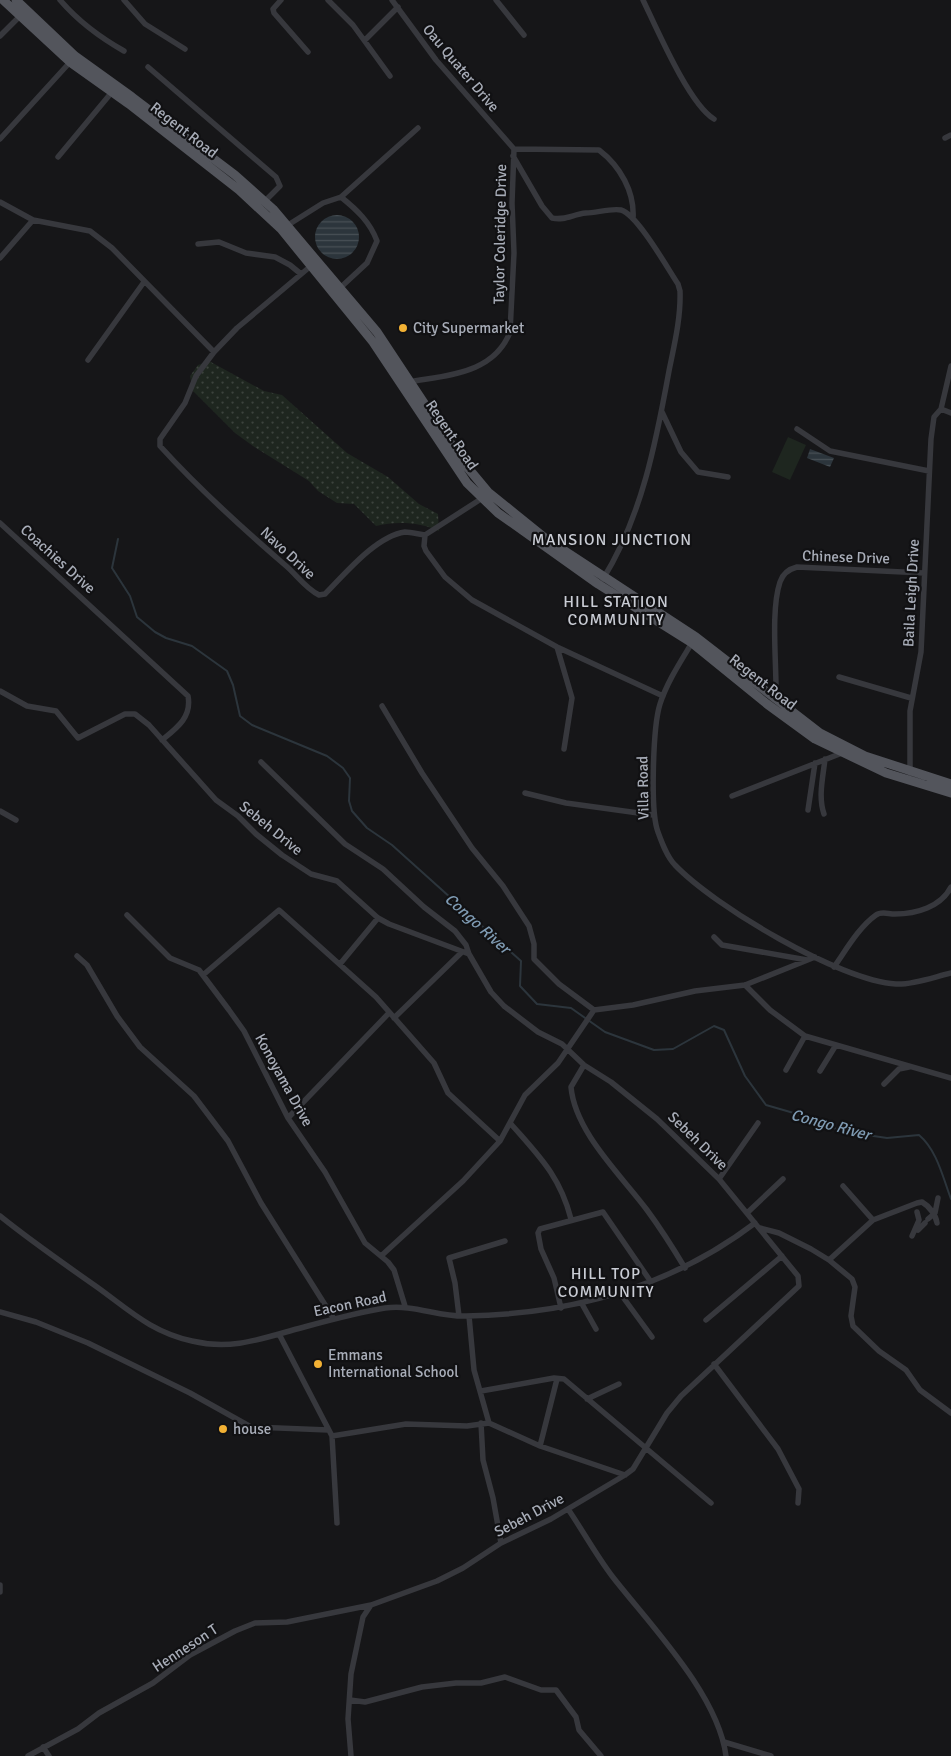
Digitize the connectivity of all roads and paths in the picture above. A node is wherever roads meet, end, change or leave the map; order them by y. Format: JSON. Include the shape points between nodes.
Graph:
{"nodes":[{"id":1,"x":3,"y":0,"type":"edge"},
{"id":2,"x":16,"y":0,"type":"edge"},
{"id":3,"x":60,"y":0,"type":"edge"},
{"id":4,"x":124,"y":0,"type":"edge"},
{"id":5,"x":281,"y":0,"type":"edge"},
{"id":6,"x":328,"y":0,"type":"edge"},
{"id":7,"x":392,"y":0,"type":"edge"},
{"id":8,"x":496,"y":0,"type":"edge"},
{"id":9,"x":643,"y":0,"type":"edge"},
{"id":10,"x":398,"y":7,"type":"junction"},
{"id":11,"x":23,"y":14,"type":"junction"},
{"id":12,"x":524,"y":35,"type":"dead end"},
{"id":13,"x":0,"y":36,"type":"edge"},
{"id":14,"x":365,"y":40,"type":"junction"},
{"id":15,"x":185,"y":49,"type":"dead end"},
{"id":16,"x":124,"y":51,"type":"dead end"},
{"id":17,"x":308,"y":52,"type":"dead end"},
{"id":18,"x":72,"y":59,"type":"junction"},
{"id":19,"x":148,"y":68,"type":"dead end"},
{"id":20,"x":390,"y":76,"type":"dead end"},
{"id":21,"x":112,"y":92,"type":"junction"},
{"id":22,"x":714,"y":119,"type":"dead end"},
{"id":23,"x":157,"y":121,"type":"junction"},
{"id":24,"x":418,"y":128,"type":"dead end"},
{"id":25,"x":0,"y":138,"type":"edge"},
{"id":26,"x":180,"y":140,"type":"junction"},
{"id":27,"x":514,"y":152,"type":"junction"},
{"id":28,"x":58,"y":157,"type":"dead end"},
{"id":29,"x":341,"y":197,"type":"junction"},
{"id":30,"x":265,"y":201,"type":"junction"},
{"id":31,"x":0,"y":202,"type":"edge"},
{"id":32,"x":633,"y":219,"type":"junction"},
{"id":33,"x":33,"y":220,"type":"junction"},
{"id":34,"x":288,"y":225,"type":"junction"},
{"id":35,"x":198,"y":244,"type":"dead end"},
{"id":36,"x":0,"y":258,"type":"edge"},
{"id":37,"x":314,"y":264,"type":"junction"},
{"id":38,"x":302,"y":274,"type":"junction"},
{"id":39,"x":144,"y":282,"type":"junction"},
{"id":40,"x":340,"y":288,"type":"junction"},
{"id":41,"x":214,"y":352,"type":"junction"},
{"id":42,"x":88,"y":360,"type":"dead end"},
{"id":43,"x":951,"y":366,"type":"edge"},
{"id":44,"x":411,"y":382,"type":"junction"},
{"id":45,"x":400,"y":383,"type":"junction"},
{"id":46,"x":941,"y":409,"type":"junction"},
{"id":47,"x":662,"y":412,"type":"junction"},
{"id":48,"x":951,"y":413,"type":"edge"},
{"id":49,"x":797,"y":429,"type":"dead end"},
{"id":50,"x":929,"y":471,"type":"junction"},
{"id":51,"x":728,"y":477,"type":"dead end"},
{"id":52,"x":485,"y":495,"type":"junction"},
{"id":53,"x":0,"y":523,"type":"edge"},
{"id":54,"x":425,"y":534,"type":"junction"},
{"id":55,"x":924,"y":573,"type":"junction"},
{"id":56,"x":601,"y":581,"type":"junction"},
{"id":57,"x":694,"y":640,"type":"junction"},
{"id":58,"x":557,"y":647,"type":"junction"},
{"id":59,"x":838,"y":676,"type":"dead end"},
{"id":60,"x":0,"y":690,"type":"edge"},
{"id":61,"x":663,"y":696,"type":"junction"},
{"id":62,"x":775,"y":698,"type":"junction"},
{"id":63,"x":911,"y":698,"type":"junction"},
{"id":64,"x":767,"y":704,"type":"junction"},
{"id":65,"x":382,"y":706,"type":"dead end"},
{"id":66,"x":162,"y":740,"type":"junction"},
{"id":67,"x":564,"y":749,"type":"dead end"},
{"id":68,"x":842,"y":753,"type":"junction"},
{"id":69,"x":825,"y":759,"type":"junction"},
{"id":70,"x":261,"y":762,"type":"dead end"},
{"id":71,"x":815,"y":763,"type":"junction"},
{"id":72,"x":909,"y":775,"type":"junction"},
{"id":73,"x":951,"y":784,"type":"edge"},
{"id":74,"x":525,"y":793,"type":"dead end"},
{"id":75,"x":951,"y":794,"type":"edge"},
{"id":76,"x":732,"y":796,"type":"dead end"},
{"id":77,"x":808,"y":810,"type":"dead end"},
{"id":78,"x":0,"y":811,"type":"edge"},
{"id":79,"x":653,"y":814,"type":"junction"},
{"id":80,"x":824,"y":814,"type":"dead end"},
{"id":81,"x":16,"y":820,"type":"dead end"},
{"id":82,"x":951,"y":886,"type":"edge"},
{"id":83,"x":127,"y":915,"type":"dead end"},
{"id":84,"x":378,"y":918,"type":"junction"},
{"id":85,"x":714,"y":937,"type":"dead end"},
{"id":86,"x":462,"y":952,"type":"junction"},
{"id":87,"x":469,"y":954,"type":"junction"},
{"id":88,"x":77,"y":956,"type":"dead end"},
{"id":89,"x":816,"y":958,"type":"junction"},
{"id":90,"x":807,"y":960,"type":"junction"},
{"id":91,"x":340,"y":964,"type":"junction"},
{"id":92,"x":834,"y":966,"type":"junction"},
{"id":93,"x":951,"y":973,"type":"edge"},
{"id":94,"x":203,"y":975,"type":"junction"},
{"id":95,"x":745,"y":985,"type":"junction"},
{"id":96,"x":592,"y":1013,"type":"junction"},
{"id":97,"x":388,"y":1014,"type":"junction"},
{"id":98,"x":394,"y":1018,"type":"junction"},
{"id":99,"x":805,"y":1036,"type":"junction"},
{"id":100,"x":836,"y":1045,"type":"junction"},
{"id":101,"x":568,"y":1049,"type":"junction"},
{"id":102,"x":584,"y":1065,"type":"junction"},
{"id":103,"x":913,"y":1067,"type":"junction"},
{"id":104,"x":786,"y":1070,"type":"dead end"},
{"id":105,"x":820,"y":1071,"type":"dead end"},
{"id":106,"x":951,"y":1078,"type":"edge"},
{"id":107,"x":884,"y":1084,"type":"dead end"},
{"id":108,"x":288,"y":1118,"type":"junction"},
{"id":109,"x":758,"y":1123,"type":"dead end"},
{"id":110,"x":511,"y":1124,"type":"junction"},
{"id":111,"x":500,"y":1141,"type":"junction"},
{"id":112,"x":719,"y":1179,"type":"junction"},
{"id":113,"x":783,"y":1179,"type":"dead end"},
{"id":114,"x":843,"y":1186,"type":"dead end"},
{"id":115,"x":938,"y":1198,"type":"dead end"},
{"id":116,"x":917,"y":1212,"type":"dead end"},
{"id":117,"x":748,"y":1213,"type":"junction"},
{"id":118,"x":0,"y":1216,"type":"edge"},
{"id":119,"x":571,"y":1219,"type":"junction"},
{"id":120,"x":873,"y":1220,"type":"junction"},
{"id":121,"x":937,"y":1223,"type":"dead end"},
{"id":122,"x":757,"y":1226,"type":"junction"},
{"id":123,"x":505,"y":1241,"type":"dead end"},
{"id":124,"x":381,"y":1256,"type":"junction"},
{"id":125,"x":782,"y":1256,"type":"junction"},
{"id":126,"x":829,"y":1260,"type":"junction"},
{"id":127,"x":685,"y":1268,"type":"junction"},
{"id":128,"x":651,"y":1282,"type":"junction"},
{"id":129,"x":620,"y":1293,"type":"junction"},
{"id":130,"x":582,"y":1304,"type":"junction"},
{"id":131,"x":405,"y":1306,"type":"junction"},
{"id":132,"x":561,"y":1308,"type":"junction"},
{"id":133,"x":0,"y":1312,"type":"edge"},
{"id":134,"x":459,"y":1316,"type":"junction"},
{"id":135,"x":469,"y":1316,"type":"junction"},
{"id":136,"x":334,"y":1319,"type":"junction"},
{"id":137,"x":706,"y":1320,"type":"dead end"},
{"id":138,"x":596,"y":1329,"type":"dead end"},
{"id":139,"x":279,"y":1334,"type":"junction"},
{"id":140,"x":652,"y":1337,"type":"dead end"},
{"id":141,"x":714,"y":1364,"type":"junction"},
{"id":142,"x":557,"y":1379,"type":"junction"},
{"id":143,"x":619,"y":1384,"type":"dead end"},
{"id":144,"x":481,"y":1391,"type":"junction"},
{"id":145,"x":587,"y":1399,"type":"junction"},
{"id":146,"x":951,"y":1413,"type":"edge"},
{"id":147,"x":489,"y":1423,"type":"junction"},
{"id":148,"x":481,"y":1424,"type":"junction"},
{"id":149,"x":328,"y":1430,"type":"junction"},
{"id":150,"x":332,"y":1436,"type":"junction"},
{"id":151,"x":540,"y":1446,"type":"junction"},
{"id":152,"x":646,"y":1447,"type":"junction"},
{"id":153,"x":625,"y":1475,"type":"junction"},
{"id":154,"x":711,"y":1503,"type":"dead end"},
{"id":155,"x":798,"y":1503,"type":"dead end"},
{"id":156,"x":568,"y":1509,"type":"junction"},
{"id":157,"x":337,"y":1522,"type":"dead end"},
{"id":158,"x":501,"y":1543,"type":"junction"},
{"id":159,"x":0,"y":1585,"type":"edge"},
{"id":160,"x":0,"y":1592,"type":"edge"},
{"id":161,"x":371,"y":1605,"type":"junction"},
{"id":162,"x":350,"y":1700,"type":"junction"},
{"id":163,"x":724,"y":1742,"type":"junction"},
{"id":164,"x":43,"y":1747,"type":"junction"},
{"id":165,"x":28,"y":1756,"type":"edge"},
{"id":166,"x":49,"y":1756,"type":"edge"},
{"id":167,"x":351,"y":1756,"type":"edge"},
{"id":168,"x":601,"y":1756,"type":"edge"},
{"id":169,"x":726,"y":1756,"type":"edge"},
{"id":170,"x":771,"y":1756,"type":"edge"}],
"edges":[{"from":1,"to":11,"type":"main road","name":"Regent Road"},
{"from":2,"to":11,"type":"main road","name":"Regent Road"},
{"from":3,"to":16,"type":"street","via":[[73,14]]},
{"from":4,"to":15,"type":"street","via":[[145,24]]},
{"from":5,"to":17,"type":"street","via":[[273,9],[274,13]]},
{"from":6,"to":14,"type":"street"},
{"from":7,"to":10,"type":"street","name":"Oau Quater Drive"},
{"from":8,"to":12,"type":"street"},
{"from":9,"to":22,"type":"street","via":[[679,72],[706,114]]},
{"from":10,"to":14,"type":"street"},
{"from":10,"to":27,"type":"street","name":"Oau Quater Drive","via":[[436,60]]},
{"from":11,"to":13,"type":"street"},
{"from":11,"to":18,"type":"main road","name":"Regent Road"},
{"from":14,"to":20,"type":"street"},
{"from":18,"to":21,"type":"main road","name":"Regent Road"},
{"from":18,"to":23,"type":"main road","name":"Regent Road"},
{"from":18,"to":25,"type":"street"},
{"from":19,"to":30,"type":"street","via":[[276,177],[280,186]]},
{"from":21,"to":23,"type":"main road","name":"Regent Road"},
{"from":21,"to":28,"type":"street"},
{"from":23,"to":26,"type":"main road","name":"Regent Road"},
{"from":24,"to":29,"type":"street"},
{"from":26,"to":30,"type":"main road","name":"Regent Road","via":[[234,175]]},
{"from":26,"to":37,"type":"main road","name":"Regent Road","via":[[262,211]]},
{"from":27,"to":32,"type":"street","name":"Oau Quater Drive","via":[[552,218],[566,219],[583,213],[618,210]]},
{"from":27,"to":32,"type":"street","name":"Taylor Coleridge Drive","via":[[599,150],[630,190]]},
{"from":27,"to":44,"type":"street","name":"Taylor Coleridge Drive","via":[[514,253],[510,332],[506,343],[491,359],[474,370]]},
{"from":29,"to":34,"type":"street","via":[[324,203]]},
{"from":29,"to":40,"type":"street","via":[[370,225],[377,241],[367,263]]},
{"from":30,"to":34,"type":"main road","name":"Regent Road"},
{"from":31,"to":33,"type":"street"},
{"from":32,"to":47,"type":"street","via":[[680,291]]},
{"from":33,"to":36,"type":"street"},
{"from":33,"to":39,"type":"street","via":[[94,233]]},
{"from":34,"to":37,"type":"main road","name":"Regent Road"},
{"from":35,"to":38,"type":"street","via":[[219,242],[246,253],[275,257]]},
{"from":37,"to":38,"type":"street"},
{"from":37,"to":40,"type":"main road","name":"Regent Road"},
{"from":37,"to":45,"type":"main road","name":"Regent Road"},
{"from":38,"to":41,"type":"street","via":[[237,328]]},
{"from":39,"to":41,"type":"street"},
{"from":39,"to":42,"type":"street"},
{"from":40,"to":44,"type":"main road","name":"Regent Road","via":[[377,332]]},
{"from":41,"to":54,"type":"street","name":"Navo Drive","via":[[196,376],[185,404],[160,439],[160,446],[310,590],[324,594],[375,546],[392,536],[407,532]]},
{"from":43,"to":46,"type":"street","name":"Baila Leigh Drive"},
{"from":44,"to":45,"type":"street","name":"Taylor Coleridge Drive"},
{"from":44,"to":52,"type":"main road","name":"Regent Road"},
{"from":45,"to":52,"type":"main road","name":"Regent Road","via":[[457,468]]},
{"from":46,"to":48,"type":"street"},
{"from":46,"to":50,"type":"street","name":"Baila Leigh Drive","via":[[934,417]]},
{"from":47,"to":51,"type":"street","via":[[678,446],[698,472]]},
{"from":47,"to":56,"type":"street","via":[[640,500]]},
{"from":49,"to":50,"type":"street","via":[[830,451]]},
{"from":50,"to":55,"type":"street","name":"Baila Leigh Drive"},
{"from":52,"to":54,"type":"street"},
{"from":52,"to":56,"type":"main road","name":"Regent Road","via":[[531,538]]},
{"from":53,"to":66,"type":"street","name":"Coachies Drive","via":[[188,696],[190,704],[184,721]]},
{"from":54,"to":58,"type":"street","via":[[426,551],[446,577],[472,600]]},
{"from":55,"to":62,"type":"street","name":"Chinese Drive","via":[[797,567],[785,573],[777,599]]},
{"from":55,"to":63,"type":"street","name":"Baila Leigh Drive","via":[[921,652]]},
{"from":56,"to":57,"type":"main road","name":"Regent Road"},
{"from":57,"to":61,"type":"street","name":"Villa Road"},
{"from":57,"to":62,"type":"main road","name":"Regent Road"},
{"from":57,"to":64,"type":"main road","name":"Regent Road"},
{"from":58,"to":61,"type":"street"},
{"from":58,"to":67,"type":"street","via":[[572,698]]},
{"from":59,"to":63,"type":"street"},
{"from":60,"to":66,"type":"street","name":"Sebeh Drive","via":[[27,706],[56,711],[78,738],[131,714],[149,725]]},
{"from":61,"to":79,"type":"street","name":"Villa Road","via":[[658,716]]},
{"from":62,"to":64,"type":"street"},
{"from":62,"to":72,"type":"main road","name":"Regent Road","via":[[820,733]]},
{"from":63,"to":72,"type":"street","name":"Baila Leigh Drive"},
{"from":64,"to":68,"type":"main road","name":"Regent Road","via":[[815,739]]},
{"from":65,"to":96,"type":"street","via":[[427,781],[529,926],[534,960]]},
{"from":66,"to":84,"type":"street","name":"Sebeh Drive","via":[[216,800],[256,834],[311,874],[337,881]]},
{"from":68,"to":69,"type":"street"},
{"from":68,"to":72,"type":"main road","name":"Regent Road","via":[[886,773]]},
{"from":69,"to":71,"type":"street"},
{"from":69,"to":80,"type":"street","via":[[821,789]]},
{"from":70,"to":87,"type":"street","via":[[345,844],[383,869],[455,931]]},
{"from":71,"to":76,"type":"street"},
{"from":71,"to":77,"type":"street"},
{"from":72,"to":73,"type":"main road","name":"Regent Road"},
{"from":72,"to":75,"type":"main road","name":"Regent Road"},
{"from":74,"to":79,"type":"street","via":[[566,803]]},
{"from":78,"to":81,"type":"street"},
{"from":79,"to":89,"type":"street","name":"Villa Road","via":[[664,846],[674,864],[686,875],[749,920]]},
{"from":82,"to":92,"type":"street","via":[[939,902],[926,908],[876,915]]},
{"from":83,"to":94,"type":"street","name":"Konoyama Drive","via":[[170,958],[190,965]]},
{"from":84,"to":86,"type":"street","name":"Sebeh Drive"},
{"from":84,"to":91,"type":"street"},
{"from":85,"to":90,"type":"street","via":[[722,945]]},
{"from":86,"to":87,"type":"street","name":"Sebeh Drive"},
{"from":86,"to":98,"type":"street"},
{"from":87,"to":101,"type":"street","name":"Sebeh Drive","via":[[504,1006],[538,1032]]},
{"from":88,"to":136,"type":"street","via":[[87,965],[140,1047],[194,1096],[228,1141],[261,1203]]},
{"from":89,"to":90,"type":"street"},
{"from":89,"to":92,"type":"street","name":"Villa Road"},
{"from":90,"to":95,"type":"street"},
{"from":91,"to":94,"type":"street","via":[[278,910]]},
{"from":91,"to":97,"type":"street","via":[[376,997]]},
{"from":92,"to":93,"type":"street","name":"Villa Road","via":[[863,978],[897,984]]},
{"from":94,"to":108,"type":"street","name":"Konoyama Drive","via":[[244,1031]]},
{"from":95,"to":96,"type":"street","via":[[695,991]]},
{"from":95,"to":99,"type":"street","via":[[784,1022]]},
{"from":96,"to":101,"type":"street"},
{"from":97,"to":98,"type":"street"},
{"from":97,"to":108,"type":"street"},
{"from":98,"to":111,"type":"street","via":[[434,1063],[448,1093]]},
{"from":99,"to":100,"type":"street"},
{"from":99,"to":104,"type":"street"},
{"from":100,"to":103,"type":"street"},
{"from":100,"to":105,"type":"street"},
{"from":101,"to":102,"type":"street","name":"Sebeh Drive"},
{"from":101,"to":110,"type":"street","via":[[551,1071],[525,1095]]},
{"from":102,"to":112,"type":"street","name":"Sebeh Drive","via":[[657,1119]]},
{"from":102,"to":127,"type":"street","via":[[571,1087],[586,1127],[607,1160],[666,1236]]},
{"from":103,"to":106,"type":"street"},
{"from":103,"to":107,"type":"street","via":[[899,1069]]},
{"from":108,"to":124,"type":"street","name":"Konoyama Drive","via":[[325,1172],[365,1243]]},
{"from":109,"to":112,"type":"street"},
{"from":110,"to":111,"type":"street"},
{"from":110,"to":119,"type":"street","via":[[558,1180]]},
{"from":111,"to":124,"type":"street","via":[[463,1181]]},
{"from":112,"to":117,"type":"street","name":"Sebeh Drive"},
{"from":113,"to":117,"type":"street"},
{"from":114,"to":120,"type":"street"},
{"from":115,"to":116,"type":"street","via":[[935,1213],[914,1234],[919,1220]]},
{"from":117,"to":122,"type":"street","name":"Sebeh Drive"},
{"from":118,"to":139,"type":"street","name":"Eacon Road","via":[[153,1328],[216,1346],[236,1345]]},
{"from":119,"to":128,"type":"street","via":[[603,1212]]},
{"from":119,"to":132,"type":"street","via":[[540,1229],[538,1233]]},
{"from":120,"to":121,"type":"street","via":[[920,1202],[936,1215]]},
{"from":120,"to":126,"type":"street"},
{"from":122,"to":125,"type":"street","name":"Sebeh Drive"},
{"from":122,"to":126,"type":"street","via":[[796,1241]]},
{"from":122,"to":127,"type":"street","name":"Eacon Road"},
{"from":123,"to":134,"type":"street","via":[[449,1258]]},
{"from":124,"to":131,"type":"street","name":"Konoyama Drive","via":[[394,1270]]},
{"from":125,"to":137,"type":"street"},
{"from":125,"to":141,"type":"street","name":"Sebeh Drive","via":[[798,1276],[799,1286]]},
{"from":126,"to":146,"type":"street","via":[[854,1283],[851,1316],[854,1326],[879,1351],[906,1370],[920,1390]]},
{"from":127,"to":128,"type":"street","name":"Eacon Road"},
{"from":128,"to":129,"type":"street","name":"Eacon Road"},
{"from":129,"to":130,"type":"street","name":"Eacon Road"},
{"from":129,"to":140,"type":"street"},
{"from":130,"to":132,"type":"street","name":"Eacon Road"},
{"from":130,"to":138,"type":"street"},
{"from":131,"to":134,"type":"street","name":"Eacon Road"},
{"from":131,"to":136,"type":"street","name":"Eacon Road"},
{"from":132,"to":135,"type":"street","name":"Eacon Road"},
{"from":133,"to":149,"type":"street","via":[[88,1343],[251,1427]]},
{"from":134,"to":135,"type":"street","name":"Eacon Road"},
{"from":135,"to":144,"type":"street","via":[[474,1370]]},
{"from":136,"to":139,"type":"street","name":"Eacon Road"},
{"from":139,"to":149,"type":"street"},
{"from":141,"to":152,"type":"street","name":"Sebeh Drive","via":[[681,1396]]},
{"from":141,"to":155,"type":"street","via":[[778,1449],[799,1489]]},
{"from":142,"to":144,"type":"street"},
{"from":142,"to":145,"type":"street","via":[[564,1379]]},
{"from":142,"to":151,"type":"street"},
{"from":143,"to":145,"type":"street"},
{"from":144,"to":147,"type":"street"},
{"from":145,"to":152,"type":"street"},
{"from":147,"to":148,"type":"street"},
{"from":147,"to":151,"type":"street"},
{"from":148,"to":150,"type":"street","via":[[406,1424]]},
{"from":148,"to":158,"type":"street","via":[[483,1460]]},
{"from":149,"to":150,"type":"street"},
{"from":150,"to":157,"type":"street"},
{"from":151,"to":153,"type":"street"},
{"from":152,"to":153,"type":"street","name":"Sebeh Drive","via":[[633,1469]]},
{"from":152,"to":154,"type":"street"},
{"from":153,"to":156,"type":"street","name":"Sebeh Drive"},
{"from":156,"to":158,"type":"street","name":"Sebeh Drive"},
{"from":156,"to":163,"type":"street","via":[[610,1574],[699,1687]]},
{"from":158,"to":161,"type":"street","name":"Sebeh Drive","via":[[437,1581]]},
{"from":159,"to":160,"type":"street"},
{"from":161,"to":162,"type":"street","via":[[360,1629],[351,1674]]},
{"from":161,"to":164,"type":"street","name":"Henneson T","via":[[287,1622],[255,1623],[235,1630],[190,1655],[153,1683]]},
{"from":162,"to":167,"type":"street"},
{"from":162,"to":168,"type":"street","via":[[365,1702],[422,1687],[481,1683],[505,1677],[516,1679],[541,1690],[556,1690],[576,1717],[579,1730]]},
{"from":163,"to":169,"type":"street"},
{"from":163,"to":170,"type":"street"},
{"from":164,"to":165,"type":"street","name":"Henneson T"},
{"from":164,"to":166,"type":"street"}]}
